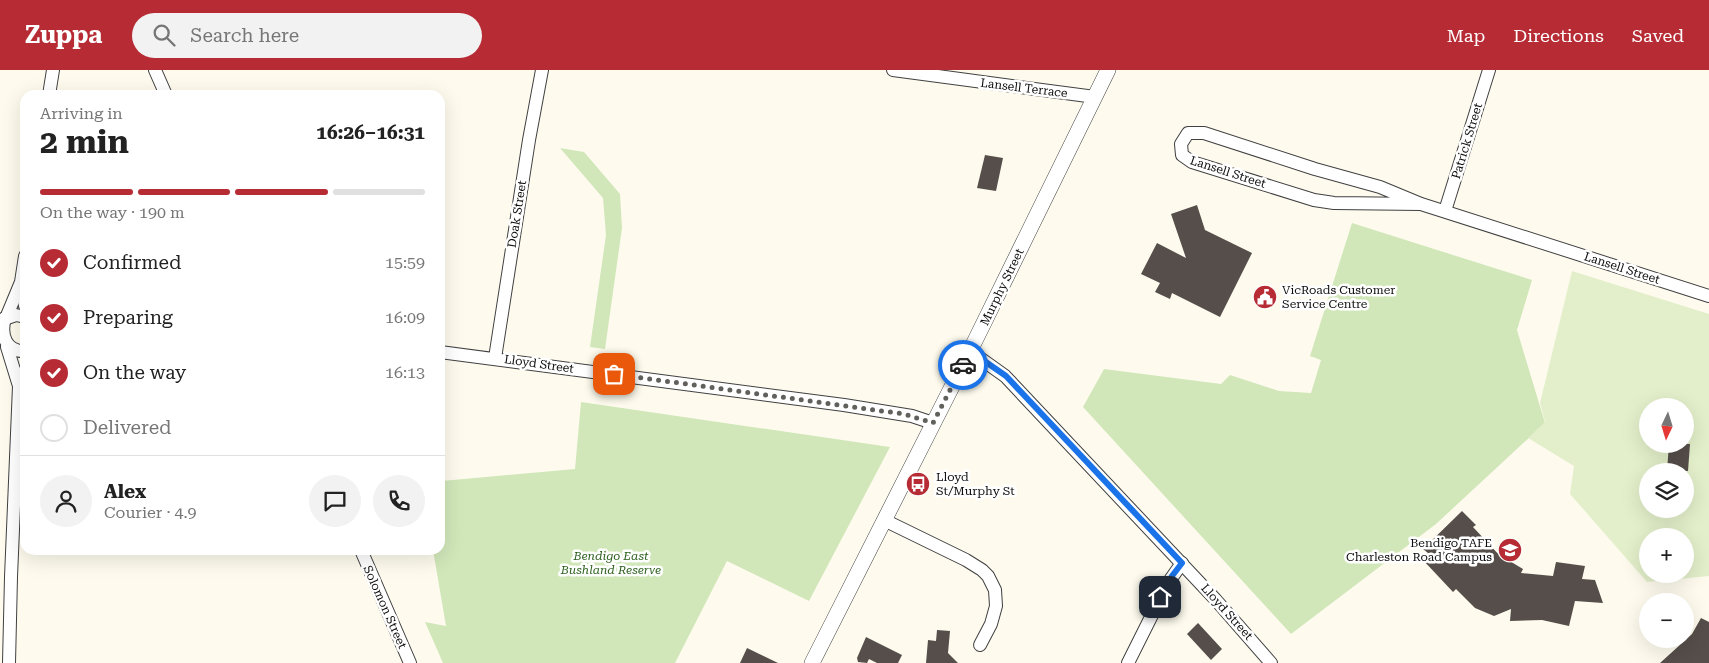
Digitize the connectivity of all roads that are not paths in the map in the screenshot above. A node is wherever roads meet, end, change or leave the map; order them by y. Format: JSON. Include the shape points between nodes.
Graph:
{"nodes":[{"id":1,"x":53,"y":70,"type":"edge"},
{"id":2,"x":155,"y":70,"type":"edge"},
{"id":3,"x":542,"y":70,"type":"edge"},
{"id":4,"x":893,"y":70,"type":"edge"},
{"id":5,"x":1108,"y":70,"type":"edge"},
{"id":6,"x":1489,"y":70,"type":"edge"},
{"id":7,"x":982,"y":76,"type":"edge"},
{"id":8,"x":50,"y":90,"type":"edge"},
{"id":9,"x":164,"y":90,"type":"edge"},
{"id":10,"x":1095,"y":97,"type":"junction"},
{"id":11,"x":1422,"y":204,"type":"junction"},
{"id":12,"x":1445,"y":211,"type":"junction"},
{"id":13,"x":20,"y":284,"type":"edge"},
{"id":14,"x":1709,"y":296,"type":"edge"},
{"id":15,"x":20,"y":316,"type":"edge"},
{"id":16,"x":4,"y":319,"type":"edge"},
{"id":17,"x":4,"y":344,"type":"edge"},
{"id":18,"x":20,"y":351,"type":"edge"},
{"id":19,"x":970,"y":351,"type":"junction"},
{"id":20,"x":445,"y":353,"type":"edge"},
{"id":21,"x":495,"y":358,"type":"junction"},
{"id":22,"x":19,"y":386,"type":"joint"},
{"id":23,"x":933,"y":423,"type":"junction"},
{"id":24,"x":884,"y":520,"type":"junction"},
{"id":25,"x":363,"y":555,"type":"edge"},
{"id":26,"x":1182,"y":563,"type":"junction"},
{"id":27,"x":980,"y":645,"type":"dead end"},
{"id":28,"x":9,"y":663,"type":"edge"},
{"id":29,"x":410,"y":663,"type":"edge"},
{"id":30,"x":812,"y":663,"type":"edge"},
{"id":31,"x":1128,"y":663,"type":"edge"},
{"id":32,"x":1271,"y":663,"type":"edge"}],
"edges":[{"from":1,"to":8,"type":"street"},
{"from":2,"to":9,"type":"street"},
{"from":3,"to":21,"type":"street","name":"Doak Street"},
{"from":4,"to":7,"type":"street","name":"Lansell Terrace"},
{"from":5,"to":10,"type":"street","name":"Murphy Street"},
{"from":6,"to":12,"type":"street","name":"Patrick Street"},
{"from":7,"to":10,"type":"street","name":"Lansell Terrace"},
{"from":10,"to":19,"type":"street","name":"Murphy Street"},
{"from":11,"to":11,"type":"street","name":"Lansell Street","via":[[1314,200],[1192,162],[1182,155],[1181,144],[1188,133],[1204,133],[1380,187]]},
{"from":11,"to":12,"type":"street","name":"Lansell Street"},
{"from":12,"to":14,"type":"street","name":"Lansell Street"},
{"from":13,"to":16,"type":"street"},
{"from":15,"to":16,"type":"street"},
{"from":16,"to":17,"type":"street","via":[[0,330]]},
{"from":17,"to":18,"type":"street"},
{"from":17,"to":22,"type":"street"},
{"from":19,"to":23,"type":"street","name":"Murphy Street"},
{"from":19,"to":26,"type":"street","name":"Lloyd Street","via":[[1006,376]]},
{"from":20,"to":21,"type":"street","name":"Lloyd Street"},
{"from":21,"to":23,"type":"street","name":"Lloyd Street","via":[[904,414]]},
{"from":22,"to":28,"type":"street"},
{"from":23,"to":24,"type":"street","name":"Murphy Street"},
{"from":24,"to":27,"type":"street","via":[[966,560],[988,576],[995,590],[996,606]]},
{"from":24,"to":30,"type":"street","name":"Murphy Street"},
{"from":25,"to":29,"type":"street","name":"Solomon Street"},
{"from":26,"to":31,"type":"street","via":[[1168,583]]},
{"from":26,"to":32,"type":"street","name":"Lloyd Street"}]}
